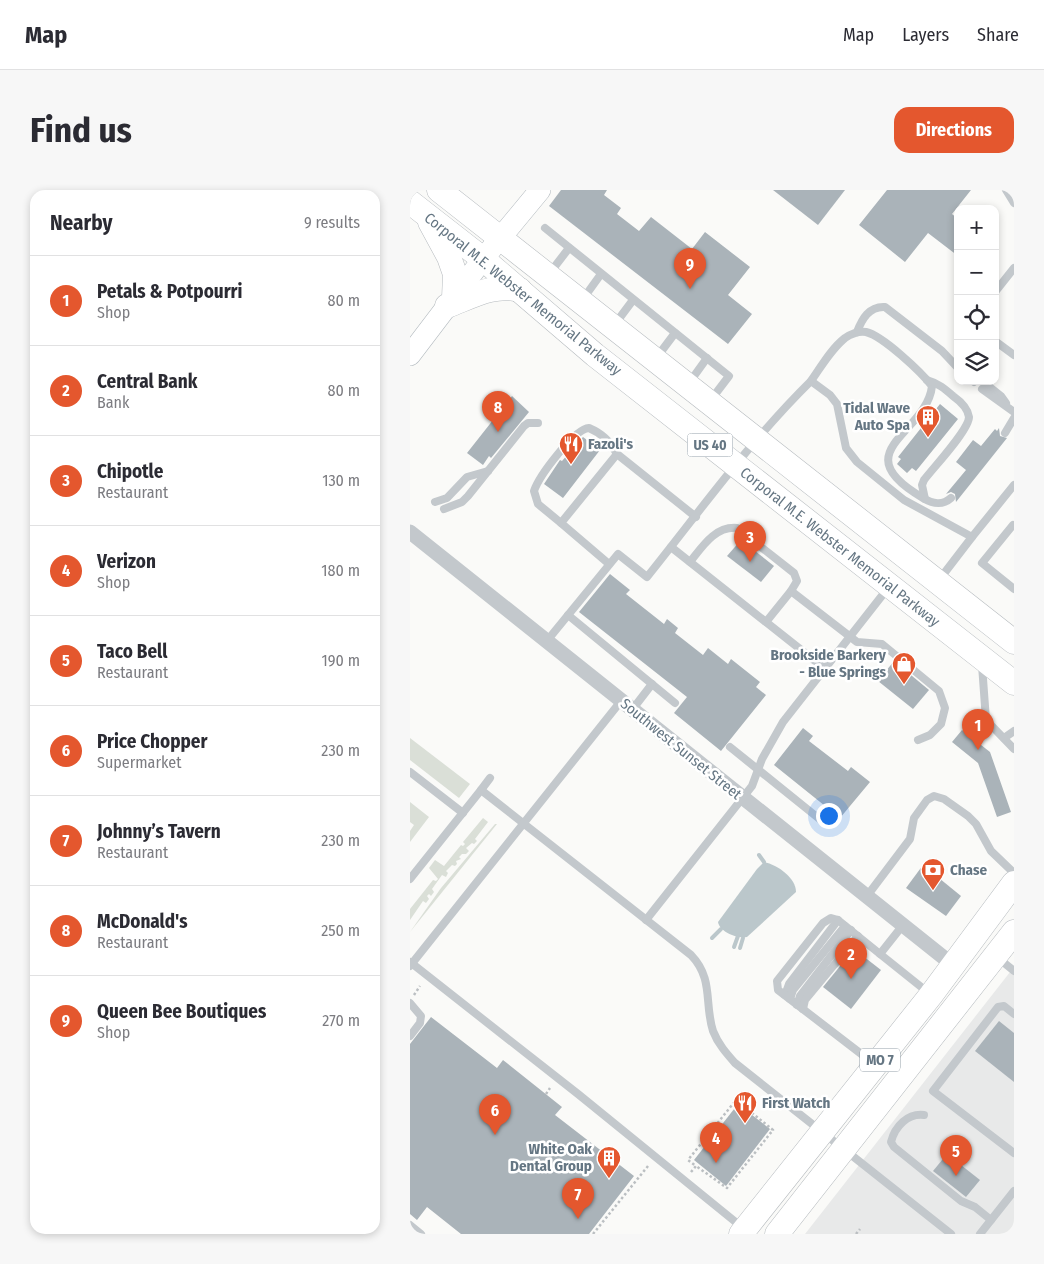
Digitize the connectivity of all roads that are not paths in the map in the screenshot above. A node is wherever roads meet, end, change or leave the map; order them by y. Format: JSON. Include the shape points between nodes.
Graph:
{"nodes":[{"id":1,"x":439,"y":190,"type":"edge"},
{"id":2,"x":540,"y":190,"type":"edge"},
{"id":3,"x":1006,"y":190,"type":"edge"},
{"id":4,"x":1014,"y":203,"type":"edge"},
{"id":5,"x":418,"y":208,"type":"edge"},
{"id":6,"x":545,"y":228,"type":"dead end"},
{"id":7,"x":501,"y":238,"type":"junction"},
{"id":8,"x":569,"y":248,"type":"junction"},
{"id":9,"x":483,"y":259,"type":"junction"},
{"id":10,"x":1014,"y":268,"type":"edge"},
{"id":11,"x":601,"y":274,"type":"junction"},
{"id":12,"x":548,"y":276,"type":"junction"},
{"id":13,"x":999,"y":287,"type":"edge"},
{"id":14,"x":520,"y":290,"type":"junction"},
{"id":15,"x":633,"y":300,"type":"junction"},
{"id":16,"x":450,"y":302,"type":"junction"},
{"id":17,"x":581,"y":302,"type":"junction"},
{"id":18,"x":613,"y":326,"type":"junction"},
{"id":19,"x":857,"y":332,"type":"junction"},
{"id":20,"x":675,"y":333,"type":"junction"},
{"id":21,"x":999,"y":344,"type":"edge"},
{"id":22,"x":410,"y":355,"type":"edge"},
{"id":23,"x":1014,"y":356,"type":"edge"},
{"id":24,"x":707,"y":358,"type":"junction"},
{"id":25,"x":655,"y":360,"type":"junction"},
{"id":26,"x":954,"y":361,"type":"edge"},
{"id":27,"x":927,"y":380,"type":"junction"},
{"id":28,"x":811,"y":381,"type":"junction"},
{"id":29,"x":687,"y":385,"type":"junction"},
{"id":30,"x":984,"y":386,"type":"dead end"},
{"id":31,"x":709,"y":402,"type":"junction"},
{"id":32,"x":1014,"y":412,"type":"edge"},
{"id":33,"x":1014,"y":418,"type":"edge"},
{"id":34,"x":538,"y":423,"type":"dead end"},
{"id":35,"x":1005,"y":433,"type":"dead end"},
{"id":36,"x":757,"y":440,"type":"junction"},
{"id":37,"x":617,"y":454,"type":"junction"},
{"id":38,"x":737,"y":466,"type":"junction"},
{"id":39,"x":488,"y":471,"type":"junction"},
{"id":40,"x":1014,"y":485,"type":"edge"},
{"id":41,"x":925,"y":498,"type":"junction"},
{"id":42,"x":951,"y":498,"type":"dead end"},
{"id":43,"x":436,"y":502,"type":"dead end"},
{"id":44,"x":444,"y":509,"type":"dead end"},
{"id":45,"x":696,"y":517,"type":"junction"},
{"id":46,"x":561,"y":523,"type":"junction"},
{"id":47,"x":1013,"y":525,"type":"edge"},
{"id":48,"x":410,"y":532,"type":"edge"},
{"id":49,"x":972,"y":538,"type":"junction"},
{"id":50,"x":671,"y":547,"type":"junction"},
{"id":51,"x":690,"y":562,"type":"junction"},
{"id":52,"x":609,"y":564,"type":"junction"},
{"id":53,"x":938,"y":581,"type":"junction"},
{"id":54,"x":889,"y":587,"type":"junction"},
{"id":55,"x":1014,"y":589,"type":"edge"},
{"id":56,"x":791,"y":592,"type":"junction"},
{"id":57,"x":568,"y":616,"type":"junction"},
{"id":58,"x":766,"y":622,"type":"junction"},
{"id":59,"x":849,"y":636,"type":"junction"},
{"id":60,"x":546,"y":642,"type":"junction"},
{"id":61,"x":1014,"y":642,"type":"edge"},
{"id":62,"x":981,"y":658,"type":"junction"},
{"id":63,"x":824,"y":668,"type":"junction"},
{"id":64,"x":652,"y":684,"type":"junction"},
{"id":65,"x":1014,"y":684,"type":"edge"},
{"id":66,"x":675,"y":703,"type":"dead end"},
{"id":67,"x":626,"y":705,"type":"junction"},
{"id":68,"x":1014,"y":731,"type":"edge"},
{"id":69,"x":1004,"y":738,"type":"junction"},
{"id":70,"x":918,"y":740,"type":"dead end"},
{"id":71,"x":730,"y":747,"type":"dead end"},
{"id":72,"x":1014,"y":749,"type":"edge"},
{"id":73,"x":758,"y":769,"type":"junction"},
{"id":74,"x":410,"y":772,"type":"edge"},
{"id":75,"x":490,"y":778,"type":"dead end"},
{"id":76,"x":481,"y":790,"type":"junction"},
{"id":77,"x":742,"y":798,"type":"junction"},
{"id":78,"x":463,"y":813,"type":"junction"},
{"id":79,"x":822,"y":821,"type":"dead end"},
{"id":80,"x":523,"y":824,"type":"junction"},
{"id":81,"x":1014,"y":873,"type":"edge"},
{"id":82,"x":410,"y":880,"type":"edge"},
{"id":83,"x":1014,"y":883,"type":"edge"},
{"id":84,"x":867,"y":896,"type":"junction"},
{"id":85,"x":646,"y":920,"type":"junction"},
{"id":86,"x":845,"y":925,"type":"junction"},
{"id":87,"x":903,"y":925,"type":"junction"},
{"id":88,"x":1014,"y":932,"type":"edge"},
{"id":89,"x":858,"y":936,"type":"junction"},
{"id":90,"x":880,"y":954,"type":"junction"},
{"id":91,"x":996,"y":956,"type":"junction"},
{"id":92,"x":411,"y":964,"type":"edge"},
{"id":93,"x":953,"y":965,"type":"junction"},
{"id":94,"x":1014,"y":971,"type":"edge"},
{"id":95,"x":931,"y":995,"type":"junction"},
{"id":96,"x":794,"y":1002,"type":"junction"},
{"id":97,"x":410,"y":1004,"type":"edge"},
{"id":98,"x":1014,"y":1014,"type":"edge"},
{"id":99,"x":410,"y":1036,"type":"edge"},
{"id":100,"x":917,"y":1057,"type":"junction"},
{"id":101,"x":876,"y":1065,"type":"junction"},
{"id":102,"x":924,"y":1115,"type":"dead end"},
{"id":103,"x":823,"y":1132,"type":"junction"},
{"id":104,"x":844,"y":1149,"type":"junction"},
{"id":105,"x":1014,"y":1153,"type":"edge"},
{"id":106,"x":1014,"y":1191,"type":"edge"},
{"id":107,"x":991,"y":1220,"type":"junction"},
{"id":108,"x":410,"y":1225,"type":"edge"},
{"id":109,"x":745,"y":1233,"type":"edge"},
{"id":110,"x":421,"y":1234,"type":"edge"},
{"id":111,"x":777,"y":1234,"type":"edge"},
{"id":112,"x":951,"y":1234,"type":"edge"},
{"id":113,"x":980,"y":1234,"type":"edge"}],
"edges":[{"from":1,"to":7,"type":"main road","name":"Corporal M.E. Webster Memorial Parkway","number":"US 40"},
{"from":2,"to":7,"type":"street"},
{"from":3,"to":4,"type":"lane"},
{"from":5,"to":9,"type":"main road","name":"Corporal M.E. Webster Memorial Parkway","number":"US 40"},
{"from":5,"to":16,"type":"main road","via":[[440,238],[455,274]]},
{"from":6,"to":8,"type":"lane"},
{"from":7,"to":9,"type":"street"},
{"from":7,"to":12,"type":"main road","name":"Corporal M.E. Webster Memorial Parkway","number":"US 40"},
{"from":8,"to":11,"type":"lane"},
{"from":8,"to":12,"type":"lane"},
{"from":9,"to":14,"type":"main road","name":"Corporal M.E. Webster Memorial Parkway","number":"US 40"},
{"from":9,"to":16,"type":"street"},
{"from":10,"to":13,"type":"lane"},
{"from":11,"to":15,"type":"lane"},
{"from":11,"to":17,"type":"lane"},
{"from":12,"to":17,"type":"main road","name":"Corporal M.E. Webster Memorial Parkway","number":"US 40"},
{"from":14,"to":16,"type":"main road","via":[[487,290]]},
{"from":14,"to":38,"type":"main road","name":"Corporal M.E. Webster Memorial Parkway","number":"US 40","via":[[595,355]]},
{"from":15,"to":18,"type":"lane"},
{"from":15,"to":20,"type":"lane"},
{"from":16,"to":22,"type":"street"},
{"from":17,"to":18,"type":"main road","name":"Corporal M.E. Webster Memorial Parkway","number":"US 40"},
{"from":18,"to":25,"type":"main road","name":"Corporal M.E. Webster Memorial Parkway","number":"US 40"},
{"from":19,"to":26,"type":"lane","via":[[871,310],[877,306],[885,307]]},
{"from":19,"to":27,"type":"lane","via":[[868,332],[885,343]]},
{"from":19,"to":28,"type":"lane","via":[[845,338]]},
{"from":20,"to":24,"type":"lane"},
{"from":20,"to":25,"type":"lane"},
{"from":21,"to":23,"type":"lane"},
{"from":24,"to":29,"type":"lane"},
{"from":24,"to":31,"type":"lane","via":[[729,376]]},
{"from":25,"to":29,"type":"main road","name":"Corporal M.E. Webster Memorial Parkway","number":"US 40"},
{"from":27,"to":41,"type":"lane","via":[[932,386],[931,397],[888,454],[892,473]]},
{"from":27,"to":41,"type":"lane","via":[[935,382],[956,398],[969,416],[964,430],[924,480]]},
{"from":28,"to":36,"type":"lane"},
{"from":28,"to":49,"type":"lane","via":[[837,404],[846,448],[857,462],[904,500]]},
{"from":29,"to":31,"type":"main road","name":"Corporal M.E. Webster Memorial Parkway","number":"US 40"},
{"from":30,"to":32,"type":"lane"},
{"from":31,"to":36,"type":"main road","name":"Corporal M.E. Webster Memorial Parkway","number":"US 40"},
{"from":33,"to":35,"type":"lane"},
{"from":34,"to":39,"type":"lane","via":[[524,426]]},
{"from":36,"to":38,"type":"lane"},
{"from":36,"to":53,"type":"main road","name":"Corporal M.E. Webster Memorial Parkway","number":"US 40"},
{"from":37,"to":45,"type":"lane"},
{"from":37,"to":46,"type":"lane"},
{"from":37,"to":46,"type":"lane","via":[[612,444],[589,428],[577,432],[540,478],[534,491],[538,504]]},
{"from":38,"to":45,"type":"lane"},
{"from":38,"to":54,"type":"main road","name":"Corporal M.E. Webster Memorial Parkway","number":"US 40"},
{"from":39,"to":43,"type":"lane","via":[[467,477],[454,493]]},
{"from":39,"to":44,"type":"lane","via":[[462,502]]},
{"from":40,"to":49,"type":"lane"},
{"from":41,"to":42,"type":"lane","via":[[940,504]]},
{"from":45,"to":50,"type":"lane"},
{"from":46,"to":52,"type":"lane"},
{"from":47,"to":55,"type":"lane","via":[[982,564]]},
{"from":48,"to":60,"type":"street","name":"Southwest Sunset Street"},
{"from":49,"to":53,"type":"lane"},
{"from":50,"to":51,"type":"lane"},
{"from":50,"to":52,"type":"lane","via":[[647,577],[618,554]]},
{"from":51,"to":56,"type":"lane","via":[[711,537],[737,528],[794,572],[797,581]]},
{"from":51,"to":58,"type":"lane"},
{"from":52,"to":57,"type":"lane"},
{"from":53,"to":61,"type":"main road","name":"Corporal M.E. Webster Memorial Parkway","number":"US 40"},
{"from":54,"to":59,"type":"lane"},
{"from":54,"to":62,"type":"main road","name":"Corporal M.E. Webster Memorial Parkway","number":"US 40"},
{"from":56,"to":58,"type":"lane"},
{"from":56,"to":59,"type":"lane"},
{"from":57,"to":60,"type":"lane"},
{"from":57,"to":64,"type":"lane"},
{"from":58,"to":63,"type":"lane"},
{"from":59,"to":63,"type":"lane"},
{"from":59,"to":70,"type":"lane","via":[[859,643],[882,644],[940,691],[945,708],[941,724],[930,735]]},
{"from":60,"to":67,"type":"street","name":"Southwest Sunset Street"},
{"from":62,"to":65,"type":"main road","name":"Corporal M.E. Webster Memorial Parkway","number":"US 40"},
{"from":62,"to":69,"type":"lane","via":[[986,720]]},
{"from":63,"to":73,"type":"lane","via":[[783,722]]},
{"from":64,"to":66,"type":"lane"},
{"from":64,"to":67,"type":"lane"},
{"from":67,"to":77,"type":"street","name":"Southwest Sunset Street"},
{"from":67,"to":80,"type":"lane"},
{"from":68,"to":69,"type":"lane"},
{"from":69,"to":72,"type":"lane"},
{"from":71,"to":73,"type":"lane"},
{"from":73,"to":77,"type":"lane","via":[[752,786]]},
{"from":73,"to":79,"type":"lane"},
{"from":74,"to":78,"type":"lane"},
{"from":75,"to":76,"type":"lane"},
{"from":76,"to":78,"type":"lane"},
{"from":76,"to":80,"type":"lane"},
{"from":77,"to":84,"type":"street","name":"Southwest Sunset Street"},
{"from":77,"to":85,"type":"lane"},
{"from":78,"to":82,"type":"lane"},
{"from":80,"to":85,"type":"lane"},
{"from":80,"to":92,"type":"lane"},
{"from":81,"to":84,"type":"lane","via":[[1000,862],[968,816],[939,796],[930,797],[914,818],[910,839]]},
{"from":83,"to":93,"type":"main road","number":"MO 7"},
{"from":84,"to":87,"type":"street","name":"Southwest Sunset Street"},
{"from":85,"to":103,"type":"lane","via":[[691,956],[704,973],[714,1032],[722,1049],[735,1063]]},
{"from":86,"to":89,"type":"lane"},
{"from":86,"to":96,"type":"lane"},
{"from":86,"to":96,"type":"lane","via":[[789,984]]},
{"from":86,"to":96,"type":"lane","via":[[831,918],[823,923],[777,981],[778,990]]},
{"from":87,"to":90,"type":"lane"},
{"from":87,"to":93,"type":"street","name":"Southwest Sunset Street"},
{"from":88,"to":91,"type":"main road","number":"MO 7"},
{"from":89,"to":90,"type":"lane"},
{"from":89,"to":96,"type":"lane","via":[[806,1000]]},
{"from":90,"to":95,"type":"lane"},
{"from":91,"to":94,"type":"lane"},
{"from":91,"to":100,"type":"main road","number":"MO 7"},
{"from":92,"to":109,"type":"lane","via":[[684,1180]]},
{"from":93,"to":95,"type":"main road","number":"MO 7"},
{"from":93,"to":100,"type":"main road","via":[[956,973],[921,1037]]},
{"from":95,"to":101,"type":"main road","number":"MO 7"},
{"from":96,"to":101,"type":"lane"},
{"from":97,"to":99,"type":"lane","via":[[421,1016]]},
{"from":98,"to":105,"type":"lane","via":[[1004,1006],[998,1007],[933,1091]]},
{"from":100,"to":104,"type":"main road","number":"MO 7"},
{"from":101,"to":103,"type":"main road","number":"MO 7"},
{"from":102,"to":107,"type":"lane","via":[[914,1114],[906,1119],[892,1136],[894,1147],[961,1202],[975,1207]]},
{"from":103,"to":104,"type":"lane"},
{"from":103,"to":109,"type":"main road","number":"MO 7"},
{"from":104,"to":111,"type":"main road","number":"MO 7"},
{"from":104,"to":112,"type":"lane"},
{"from":106,"to":107,"type":"lane"},
{"from":107,"to":113,"type":"lane"},
{"from":108,"to":110,"type":"lane"}]}
